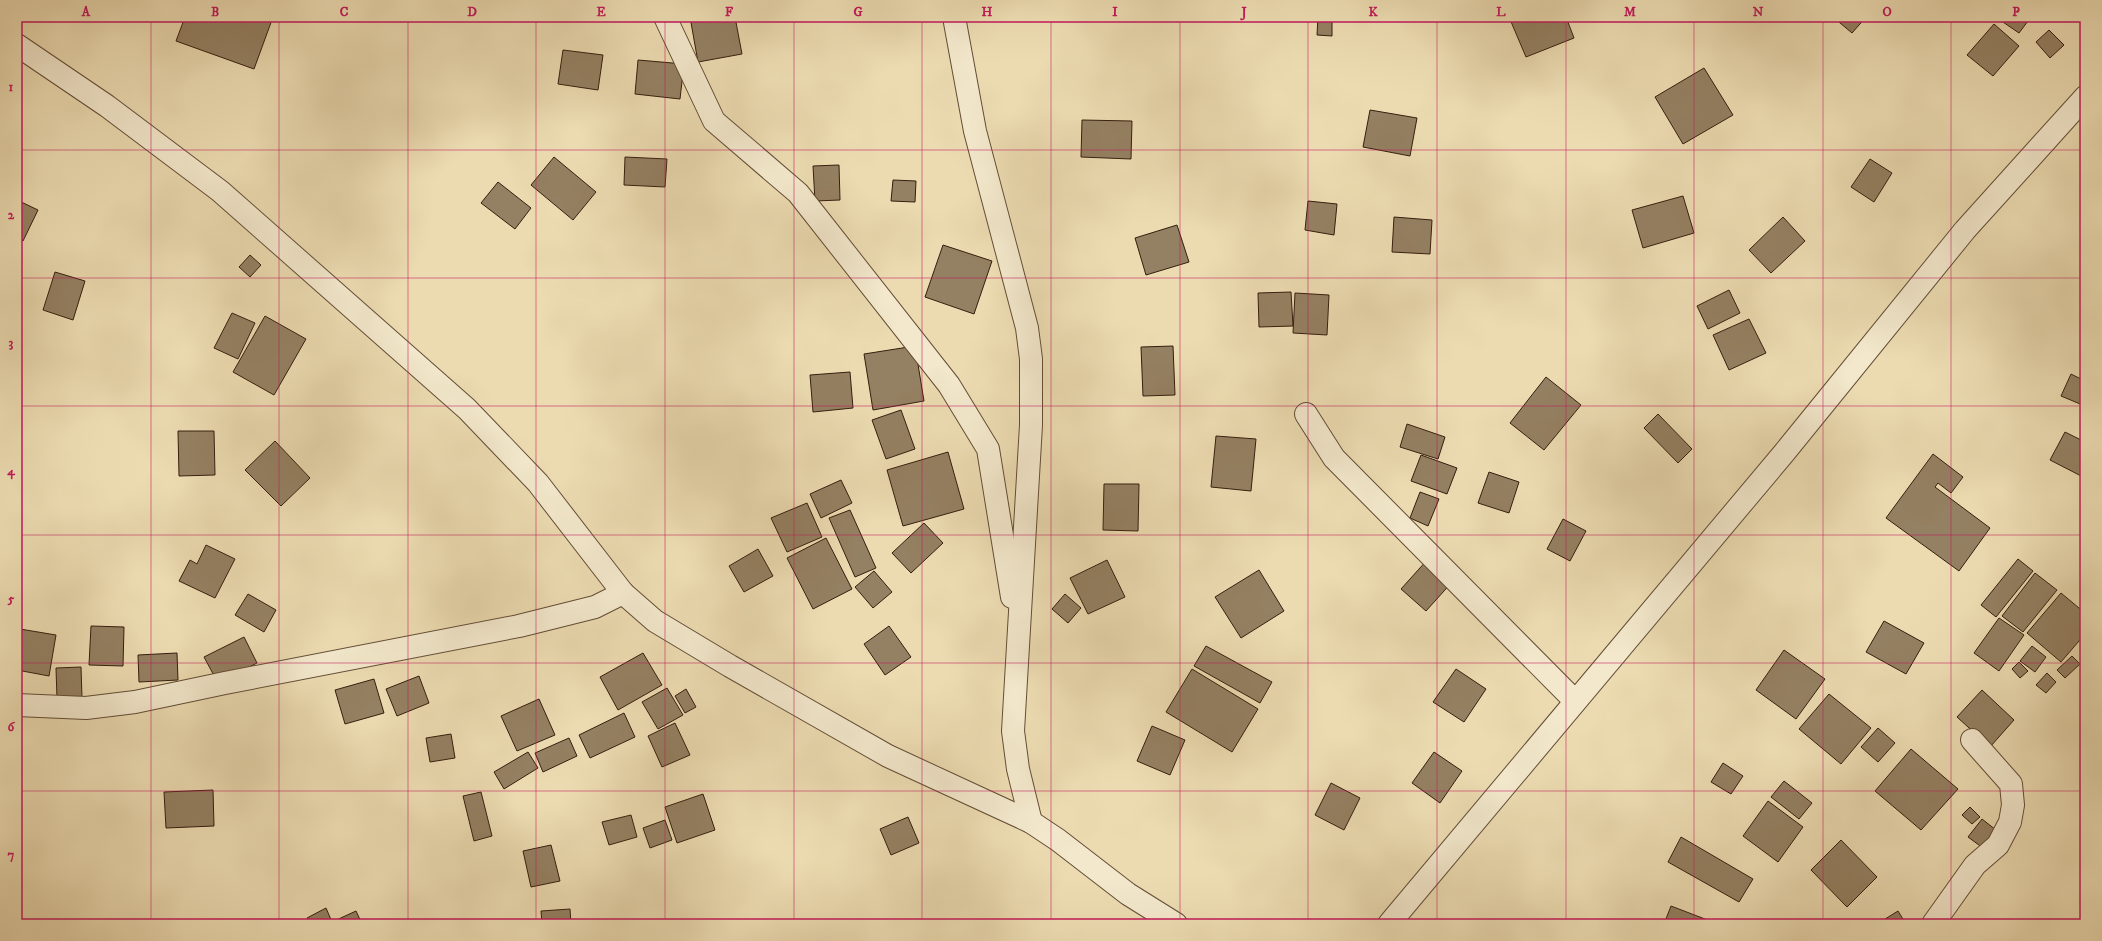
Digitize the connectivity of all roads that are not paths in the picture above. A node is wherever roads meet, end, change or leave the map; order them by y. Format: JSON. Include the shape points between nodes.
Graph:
{"nodes":[{"id":1,"x":666,"y":17,"type":"edge"},
{"id":2,"x":954,"y":17,"type":"edge"},
{"id":3,"x":17,"y":45,"type":"edge"},
{"id":4,"x":2085,"y":97,"type":"edge"},
{"id":5,"x":1306,"y":414,"type":"dead end"},
{"id":6,"x":623,"y":593,"type":"junction"},
{"id":7,"x":1018,"y":629,"type":"junction"},
{"id":8,"x":1575,"y":701,"type":"junction"},
{"id":9,"x":17,"y":705,"type":"edge"},
{"id":10,"x":1972,"y":740,"type":"dead end"},
{"id":11,"x":1031,"y":822,"type":"junction"},
{"id":12,"x":1176,"y":924,"type":"edge"},
{"id":13,"x":1389,"y":924,"type":"edge"},
{"id":14,"x":1933,"y":924,"type":"edge"}],
"edges":[{"from":1,"to":7,"type":"street","via":[[714,121],[798,193],[949,385],[988,449]]},
{"from":2,"to":7,"type":"street","via":[[975,131],[1026,328],[1031,359],[1031,425]]},
{"from":3,"to":6,"type":"street","via":[[107,106],[220,191],[467,409],[538,482]]},
{"from":4,"to":8,"type":"street","via":[[1966,230],[1784,453]]},
{"from":5,"to":8,"type":"street","via":[[1334,458]]},
{"from":6,"to":9,"type":"street","via":[[595,607],[520,626],[135,702],[86,708]]},
{"from":6,"to":11,"type":"street","via":[[655,621],[888,756]]},
{"from":7,"to":11,"type":"street","via":[[1013,732],[1018,769]]},
{"from":8,"to":13,"type":"street"},
{"from":10,"to":14,"type":"street","via":[[2011,784],[2013,805],[2010,822],[1998,845],[1975,865]]},
{"from":11,"to":12,"type":"street","via":[[1128,894]]}]}
